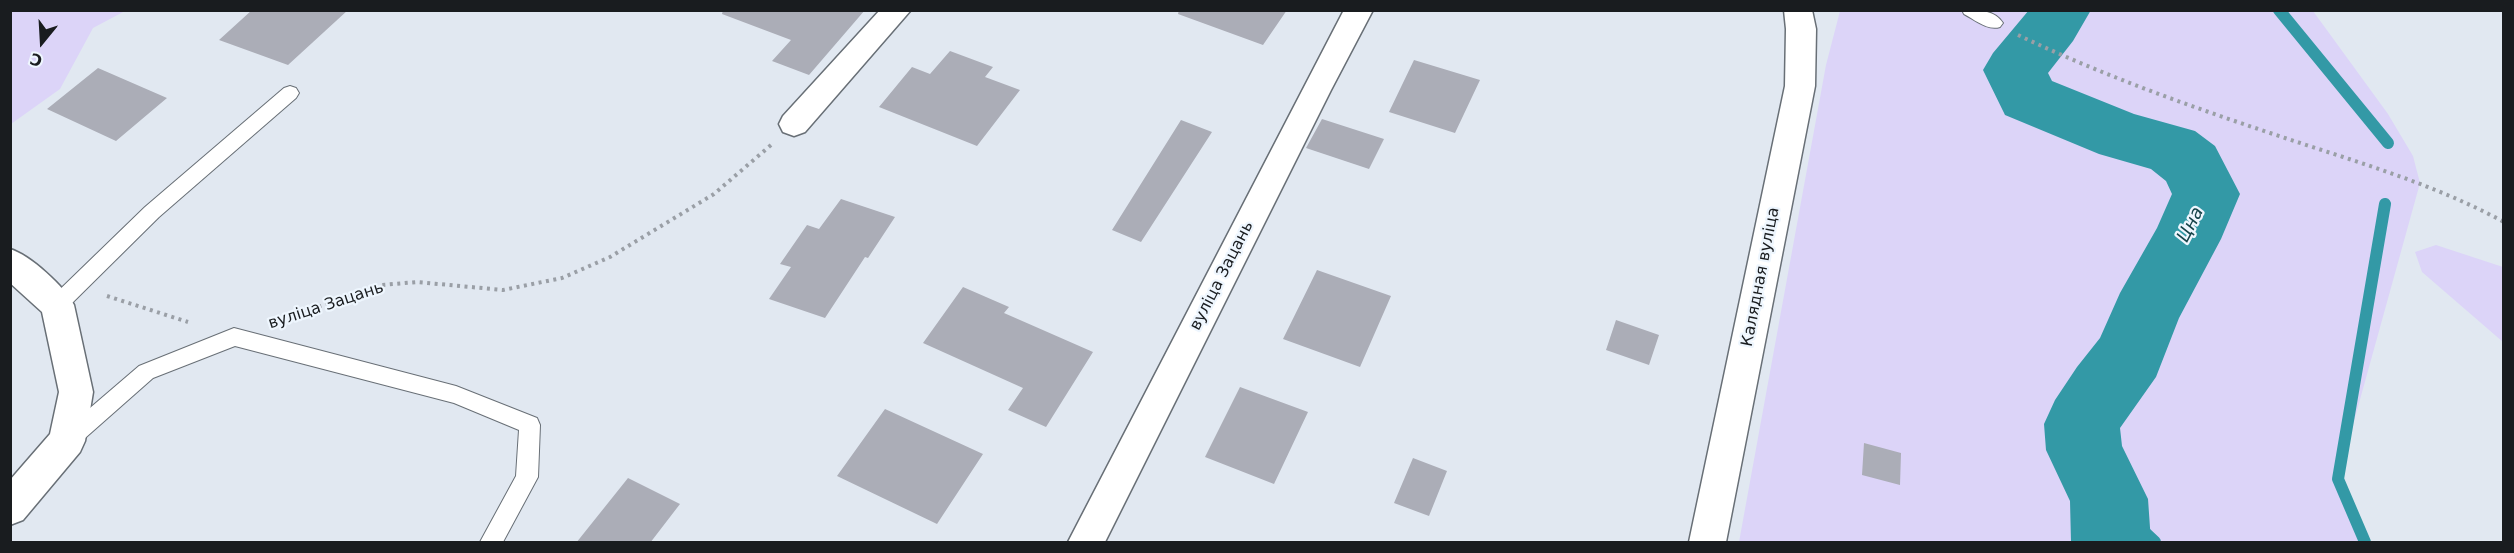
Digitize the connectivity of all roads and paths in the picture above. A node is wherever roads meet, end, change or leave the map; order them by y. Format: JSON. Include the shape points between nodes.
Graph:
{"nodes":[{"id":1,"x":897,"y":10,"type":"edge"},
{"id":2,"x":1359,"y":10,"type":"edge"},
{"id":3,"x":1798,"y":10,"type":"edge"},
{"id":4,"x":1970,"y":10,"type":"edge"},
{"id":5,"x":1994,"y":23,"type":"joint"},
{"id":6,"x":290,"y":93,"type":"dead end"},
{"id":7,"x":794,"y":124,"type":"dead end"},
{"id":8,"x":772,"y":144,"type":"dead end"},
{"id":9,"x":2504,"y":222,"type":"edge"},
{"id":10,"x":10,"y":262,"type":"edge"},
{"id":11,"x":66,"y":295,"type":"junction"},
{"id":12,"x":234,"y":337,"type":"junction"},
{"id":13,"x":67,"y":441,"type":"junction"},
{"id":14,"x":10,"y":508,"type":"edge"},
{"id":15,"x":490,"y":543,"type":"edge"},
{"id":16,"x":1086,"y":543,"type":"edge"},
{"id":17,"x":1707,"y":543,"type":"edge"}],
"edges":[{"from":1,"to":7,"type":"street"},
{"from":2,"to":16,"type":"street","name":"вуліца Зацань"},
{"from":3,"to":17,"type":"street","name":"Калядная вуліца","via":[[1800,86]]},
{"from":4,"to":5,"type":"lane"},
{"from":5,"to":9,"type":"path","via":[[2072,62],[2420,183]]},
{"from":6,"to":11,"type":"lane","via":[[152,212]]},
{"from":8,"to":12,"type":"path","name":"вуліца Зацань","via":[[714,194],[610,257],[562,278],[503,290],[417,282],[382,285]]},
{"from":10,"to":11,"type":"street"},
{"from":11,"to":12,"type":"path"},
{"from":11,"to":13,"type":"street","via":[[76,392]]},
{"from":12,"to":13,"type":"lane","via":[[146,372]]},
{"from":12,"to":15,"type":"lane","via":[[456,394],[531,425],[527,477]]},
{"from":13,"to":14,"type":"street"}]}
